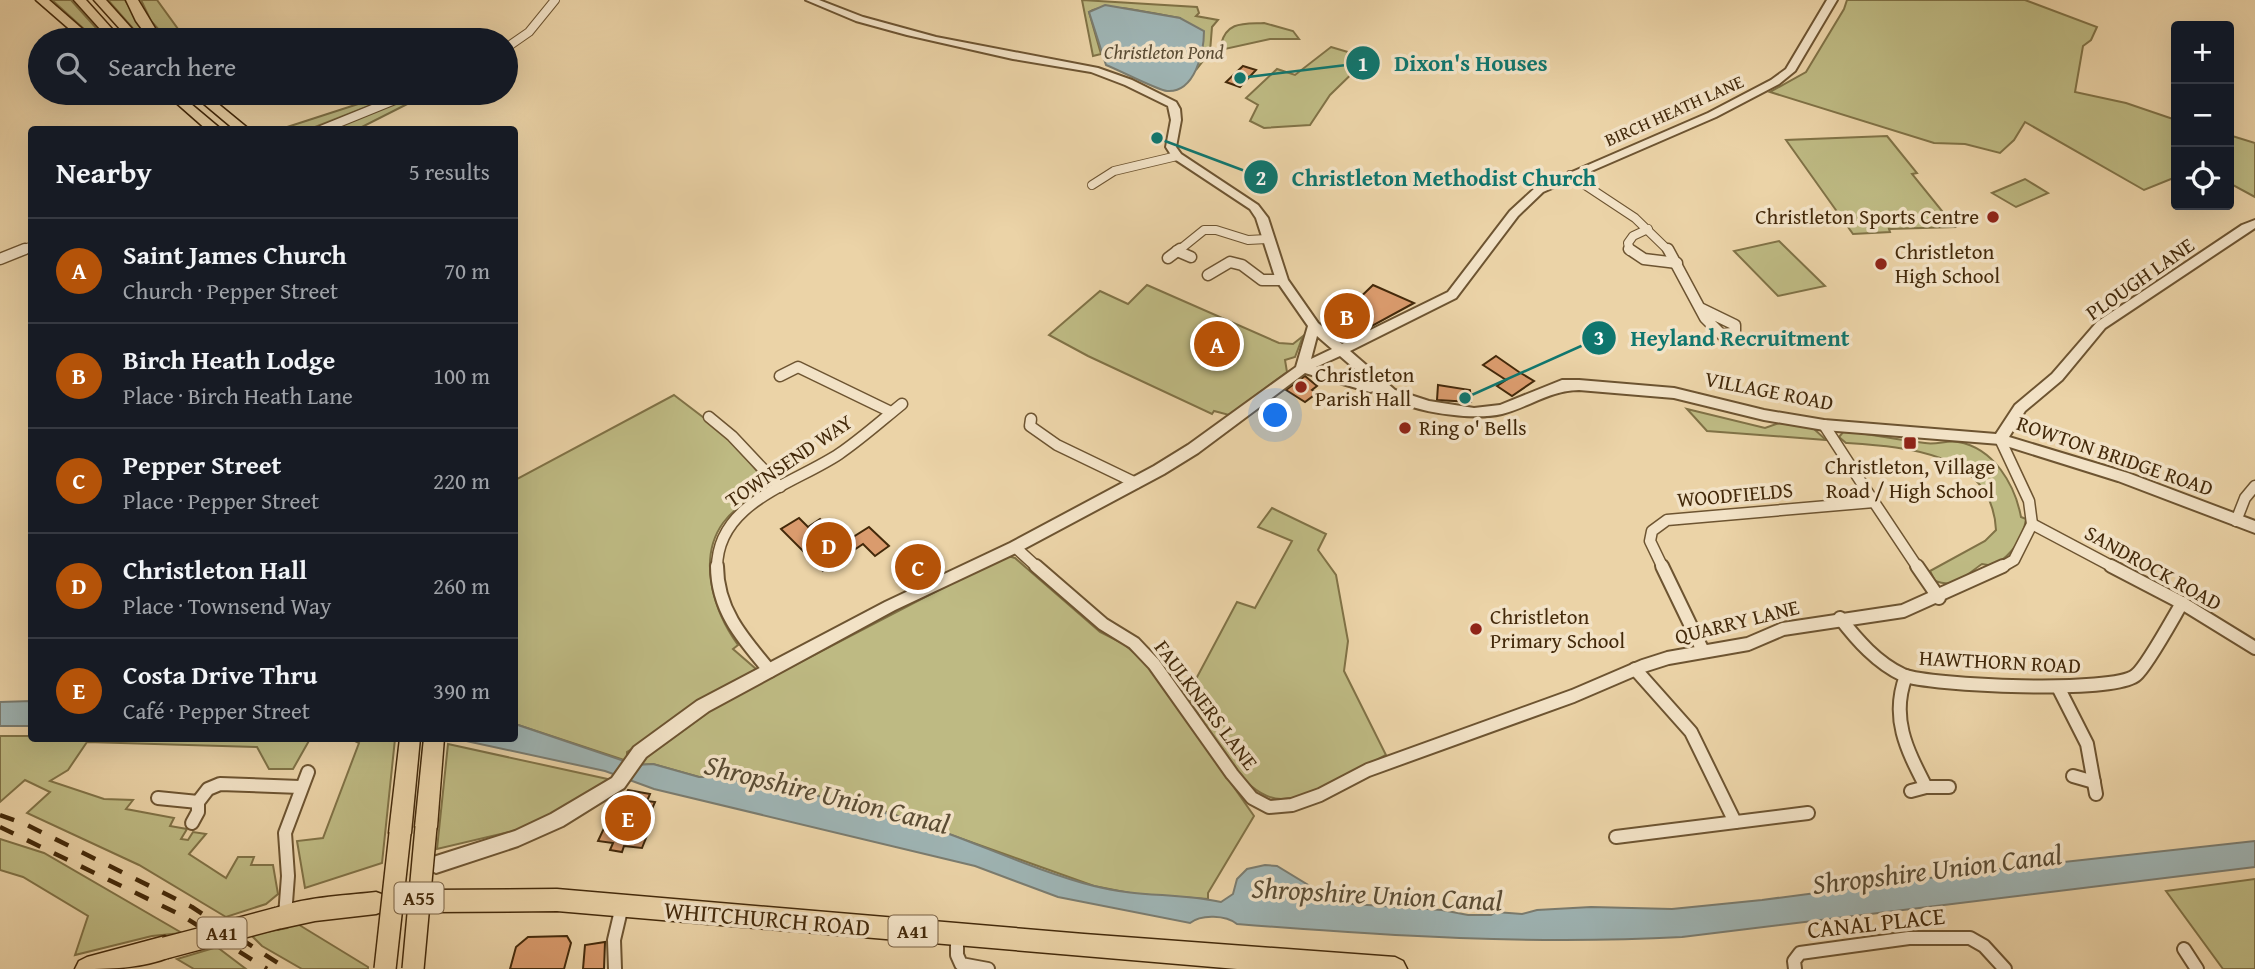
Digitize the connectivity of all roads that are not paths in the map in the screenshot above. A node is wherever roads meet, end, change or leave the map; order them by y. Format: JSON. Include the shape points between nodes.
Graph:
{"nodes":[{"id":1,"x":42,"y":0,"type":"edge"},
{"id":2,"x":80,"y":0,"type":"edge"},
{"id":3,"x":100,"y":0,"type":"edge"},
{"id":4,"x":132,"y":0,"type":"edge"},
{"id":5,"x":555,"y":0,"type":"edge"},
{"id":6,"x":811,"y":0,"type":"edge"},
{"id":7,"x":1832,"y":0,"type":"edge"},
{"id":8,"x":75,"y":28,"type":"edge"},
{"id":9,"x":105,"y":28,"type":"edge"},
{"id":10,"x":125,"y":28,"type":"edge"},
{"id":11,"x":147,"y":28,"type":"edge"},
{"id":12,"x":518,"y":40,"type":"edge"},
{"id":13,"x":178,"y":105,"type":"edge"},
{"id":14,"x":185,"y":105,"type":"edge"},
{"id":15,"x":212,"y":105,"type":"edge"},
{"id":16,"x":218,"y":105,"type":"edge"},
{"id":17,"x":382,"y":105,"type":"edge"},
{"id":18,"x":229,"y":118,"type":"junction"},
{"id":19,"x":202,"y":120,"type":"junction"},
{"id":20,"x":210,"y":126,"type":"edge"},
{"id":21,"x":239,"y":126,"type":"edge"},
{"id":22,"x":331,"y":126,"type":"edge"},
{"id":23,"x":1177,"y":156,"type":"junction"},
{"id":24,"x":1570,"y":175,"type":"junction"},
{"id":25,"x":1105,"y":176,"type":"junction"},
{"id":26,"x":1116,"y":182,"type":"dead end"},
{"id":27,"x":1092,"y":185,"type":"dead end"},
{"id":28,"x":2255,"y":224,"type":"edge"},
{"id":29,"x":1648,"y":229,"type":"junction"},
{"id":30,"x":1268,"y":239,"type":"junction"},
{"id":31,"x":28,"y":248,"type":"edge"},
{"id":32,"x":1177,"y":251,"type":"junction"},
{"id":33,"x":1191,"y":257,"type":"dead end"},
{"id":34,"x":1168,"y":258,"type":"dead end"},
{"id":35,"x":0,"y":259,"type":"edge"},
{"id":36,"x":1677,"y":262,"type":"junction"},
{"id":37,"x":1208,"y":275,"type":"dead end"},
{"id":38,"x":1282,"y":280,"type":"junction"},
{"id":39,"x":1700,"y":308,"type":"dead end"},
{"id":40,"x":1314,"y":327,"type":"junction"},
{"id":41,"x":1343,"y":351,"type":"junction"},
{"id":42,"x":1303,"y":368,"type":"junction"},
{"id":43,"x":780,"y":376,"type":"dead end"},
{"id":44,"x":1380,"y":385,"type":"junction"},
{"id":45,"x":902,"y":404,"type":"dead end"},
{"id":46,"x":891,"y":412,"type":"junction"},
{"id":47,"x":709,"y":417,"type":"dead end"},
{"id":48,"x":1031,"y":419,"type":"dead end"},
{"id":49,"x":1824,"y":425,"type":"junction"},
{"id":50,"x":2000,"y":439,"type":"junction"},
{"id":51,"x":1136,"y":483,"type":"junction"},
{"id":52,"x":2255,"y":486,"type":"edge"},
{"id":53,"x":779,"y":487,"type":"junction"},
{"id":54,"x":1874,"y":502,"type":"junction"},
{"id":55,"x":2236,"y":521,"type":"junction"},
{"id":56,"x":2032,"y":524,"type":"junction"},
{"id":57,"x":2255,"y":527,"type":"edge"},
{"id":58,"x":1015,"y":547,"type":"junction"},
{"id":59,"x":1939,"y":598,"type":"junction"},
{"id":60,"x":2182,"y":603,"type":"junction"},
{"id":61,"x":1840,"y":618,"type":"junction"},
{"id":62,"x":2255,"y":648,"type":"edge"},
{"id":63,"x":1703,"y":651,"type":"junction"},
{"id":64,"x":1635,"y":669,"type":"junction"},
{"id":65,"x":770,"y":671,"type":"junction"},
{"id":66,"x":1906,"y":676,"type":"junction"},
{"id":67,"x":2058,"y":687,"type":"junction"},
{"id":68,"x":410,"y":742,"type":"edge"},
{"id":69,"x":434,"y":742,"type":"edge"},
{"id":70,"x":308,"y":772,"type":"dead end"},
{"id":71,"x":2073,"y":776,"type":"dead end"},
{"id":72,"x":300,"y":787,"type":"junction"},
{"id":73,"x":1926,"y":787,"type":"junction"},
{"id":74,"x":1949,"y":787,"type":"dead end"},
{"id":75,"x":1911,"y":791,"type":"dead end"},
{"id":76,"x":158,"y":798,"type":"dead end"},
{"id":77,"x":198,"y":802,"type":"junction"},
{"id":78,"x":1269,"y":807,"type":"joint"},
{"id":79,"x":1808,"y":813,"type":"dead end"},
{"id":80,"x":1735,"y":822,"type":"junction"},
{"id":81,"x":192,"y":823,"type":"dead end"},
{"id":82,"x":1616,"y":837,"type":"dead end"},
{"id":83,"x":436,"y":864,"type":"dead end"},
{"id":84,"x":432,"y":901,"type":"dead end"},
{"id":85,"x":376,"y":903,"type":"dead end"},
{"id":86,"x":622,"y":906,"type":"junction"},
{"id":87,"x":282,"y":917,"type":"junction"},
{"id":88,"x":957,"y":935,"type":"junction"},
{"id":89,"x":2184,"y":949,"type":"dead end"},
{"id":90,"x":1327,"y":965,"type":"edge"},
{"id":91,"x":87,"y":969,"type":"edge"},
{"id":92,"x":385,"y":969,"type":"edge"},
{"id":93,"x":413,"y":969,"type":"edge"},
{"id":94,"x":615,"y":969,"type":"edge"},
{"id":95,"x":988,"y":969,"type":"edge"},
{"id":96,"x":1395,"y":969,"type":"edge"},
{"id":97,"x":1795,"y":969,"type":"edge"},
{"id":98,"x":2005,"y":969,"type":"edge"},
{"id":99,"x":2197,"y":969,"type":"edge"}],
"edges":[{"from":1,"to":8,"type":"highway"},
{"from":2,"to":9,"type":"highway"},
{"from":3,"to":10,"type":"highway"},
{"from":4,"to":11,"type":"highway"},
{"from":5,"to":12,"type":"street"},
{"from":6,"to":23,"type":"street","via":[[967,47],[1081,67],[1143,88],[1175,109],[1171,147]]},
{"from":7,"to":24,"type":"street","name":"BIRCH HEATH LANE","via":[[1790,71],[1775,82],[1712,115]]},
{"from":13,"to":19,"type":"highway"},
{"from":14,"to":19,"type":"highway"},
{"from":15,"to":18,"type":"highway"},
{"from":16,"to":18,"type":"highway"},
{"from":17,"to":22,"type":"street"},
{"from":18,"to":21,"type":"highway"},
{"from":19,"to":20,"type":"highway"},
{"from":23,"to":25,"type":"street"},
{"from":23,"to":30,"type":"street","name":"VILLAGE ROAD","via":[[1254,207]]},
{"from":24,"to":29,"type":"street"},
{"from":24,"to":41,"type":"street","name":"BIRCH HEATH LANE","via":[[1516,208],[1452,295]]},
{"from":25,"to":26,"type":"street"},
{"from":25,"to":27,"type":"street"},
{"from":28,"to":50,"type":"street","name":"PLOUGH LANE","via":[[2101,325],[2057,377],[2020,408]]},
{"from":29,"to":36,"type":"street"},
{"from":29,"to":36,"type":"street","via":[[1633,236],[1629,250],[1644,259]]},
{"from":30,"to":32,"type":"street","via":[[1248,240],[1204,230]]},
{"from":30,"to":38,"type":"street","name":"VILLAGE ROAD"},
{"from":31,"to":35,"type":"street"},
{"from":32,"to":33,"type":"street"},
{"from":32,"to":34,"type":"street"},
{"from":36,"to":39,"type":"street"},
{"from":37,"to":38,"type":"street","via":[[1219,265],[1234,262],[1262,280]]},
{"from":38,"to":40,"type":"street","name":"VILLAGE ROAD"},
{"from":40,"to":41,"type":"street","name":"VILLAGE ROAD"},
{"from":40,"to":42,"type":"street"},
{"from":41,"to":42,"type":"street","name":"BIRCH HEATH LANE"},
{"from":41,"to":44,"type":"street","name":"VILLAGE ROAD"},
{"from":42,"to":44,"type":"street","via":[[1370,387]]},
{"from":42,"to":51,"type":"street","name":"BIRCH HEATH LANE","via":[[1193,449]]},
{"from":43,"to":46,"type":"street","via":[[798,367]]},
{"from":44,"to":49,"type":"street","name":"VILLAGE ROAD","via":[[1390,393],[1456,412],[1502,409],[1562,385],[1579,385],[1674,393]]},
{"from":45,"to":46,"type":"street","name":"TOWNSEND WAY"},
{"from":46,"to":53,"type":"street","name":"TOWNSEND WAY","via":[[838,455]]},
{"from":47,"to":53,"type":"street"},
{"from":48,"to":51,"type":"street","via":[[1030,426],[1057,445]]},
{"from":49,"to":50,"type":"street","name":"VILLAGE ROAD"},
{"from":49,"to":54,"type":"street"},
{"from":50,"to":55,"type":"street","name":"ROWTON BRIDGE ROAD","via":[[2123,477]]},
{"from":50,"to":56,"type":"street","via":[[2029,501]]},
{"from":51,"to":58,"type":"street","name":"BIRCH HEATH LANE"},
{"from":52,"to":55,"type":"street"},
{"from":53,"to":65,"type":"street","name":"TOWNSEND WAY","via":[[738,514],[720,541],[717,557],[727,615]]},
{"from":54,"to":59,"type":"street"},
{"from":54,"to":63,"type":"street","name":"WOODFIELDS","via":[[1657,524],[1650,541]]},
{"from":55,"to":57,"type":"street","name":"ROWTON BRIDGE ROAD"},
{"from":56,"to":59,"type":"street","name":"QUARRY LANE","via":[[2014,560]]},
{"from":56,"to":60,"type":"street","name":"SANDROCK ROAD"},
{"from":58,"to":65,"type":"street","name":"BIRCH HEATH LANE","via":[[900,601]]},
{"from":58,"to":78,"type":"street","name":"FAULKNERS LANE","via":[[1103,624],[1134,643],[1232,774],[1252,798]]},
{"from":59,"to":61,"type":"street","name":"QUARRY LANE","via":[[1903,611]]},
{"from":60,"to":62,"type":"street","name":"SANDROCK ROAD"},
{"from":60,"to":67,"type":"street","name":"HAWTHORN ROAD","via":[[2129,681]]},
{"from":61,"to":63,"type":"street","name":"QUARRY LANE"},
{"from":61,"to":66,"type":"street","name":"HAWTHORN ROAD","via":[[1865,651]]},
{"from":63,"to":64,"type":"street","name":"QUARRY LANE"},
{"from":64,"to":78,"type":"street","name":"QUARRY LANE","via":[[1368,770],[1320,795]]},
{"from":64,"to":80,"type":"street","via":[[1691,732]]},
{"from":65,"to":83,"type":"street","name":"BIRCH HEATH LANE","via":[[703,706],[649,744],[618,783],[540,830]]},
{"from":66,"to":67,"type":"street","name":"HAWTHORN ROAD"},
{"from":66,"to":73,"type":"street","via":[[1899,690],[1898,729]]},
{"from":67,"to":71,"type":"street","via":[[2087,744],[2095,788]]},
{"from":68,"to":92,"type":"highway","number":"A55","bridge":true},
{"from":69,"to":93,"type":"highway","number":"A55","bridge":true},
{"from":70,"to":72,"type":"street"},
{"from":72,"to":77,"type":"street","via":[[216,785]]},
{"from":72,"to":87,"type":"street","via":[[285,833],[288,876]]},
{"from":73,"to":74,"type":"street"},
{"from":73,"to":75,"type":"street"},
{"from":76,"to":77,"type":"street"},
{"from":77,"to":81,"type":"street"},
{"from":79,"to":80,"type":"street"},
{"from":80,"to":82,"type":"street"},
{"from":84,"to":86,"type":"highway","name":"WHITCHURCH ROAD","number":"A41","via":[[531,899]]},
{"from":85,"to":87,"type":"highway","number":"A41"},
{"from":86,"to":88,"type":"highway","name":"WHITCHURCH ROAD","number":"A41"},
{"from":86,"to":94,"type":"street","via":[[614,940]]},
{"from":87,"to":91,"type":"highway","number":"A41","bridge":true},
{"from":88,"to":90,"type":"highway","name":"WHITCHURCH ROAD","number":"A41"},
{"from":88,"to":95,"type":"street","via":[[961,964]]},
{"from":89,"to":99,"type":"street"},
{"from":90,"to":96,"type":"highway","name":"WHITCHURCH ROAD","number":"A41"},
{"from":97,"to":98,"type":"street","name":"CANAL PLACE","via":[[1800,953],[1934,938],[1977,941]]}]}
